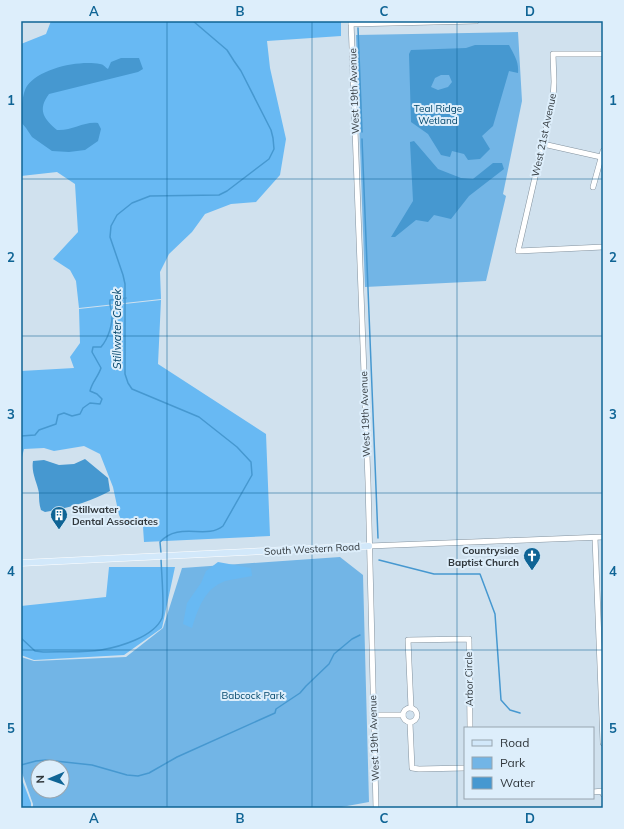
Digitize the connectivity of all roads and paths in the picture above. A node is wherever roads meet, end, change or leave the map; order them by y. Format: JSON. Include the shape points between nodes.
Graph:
{"nodes":[{"id":1,"x":476,"y":21,"type":"edge"},
{"id":2,"x":351,"y":23,"type":"edge"},
{"id":3,"x":603,"y":54,"type":"edge"},
{"id":4,"x":543,"y":144,"type":"junction"},
{"id":5,"x":603,"y":152,"type":"edge"},
{"id":6,"x":602,"y":157,"type":"junction"},
{"id":7,"x":593,"y":187,"type":"dead end"},
{"id":8,"x":603,"y":247,"type":"edge"},
{"id":9,"x":603,"y":537,"type":"edge"},
{"id":10,"x":595,"y":538,"type":"junction"},
{"id":11,"x":369,"y":546,"type":"junction"},
{"id":12,"x":21,"y":562,"type":"edge"},
{"id":13,"x":410,"y":708,"type":"junction"},
{"id":14,"x":403,"y":715,"type":"junction"},
{"id":15,"x":373,"y":716,"type":"junction"},
{"id":16,"x":410,"y":723,"type":"junction"},
{"id":17,"x":470,"y":727,"type":"edge"},
{"id":18,"x":603,"y":744,"type":"edge"},
{"id":19,"x":464,"y":768,"type":"edge"},
{"id":20,"x":376,"y":808,"type":"edge"}],
"edges":[{"from":1,"to":2,"type":"street"},
{"from":2,"to":11,"type":"street","name":"West 19th Avenue"},
{"from":3,"to":4,"type":"street","name":"West 21st Avenue","via":[[553,54],[554,82]]},
{"from":4,"to":6,"type":"street"},
{"from":4,"to":8,"type":"street","name":"West 21st Avenue","via":[[518,251]]},
{"from":5,"to":6,"type":"street"},
{"from":6,"to":7,"type":"street"},
{"from":9,"to":10,"type":"street","name":"South Western Road"},
{"from":10,"to":11,"type":"street","name":"South Western Road"},
{"from":10,"to":18,"type":"street"},
{"from":11,"to":12,"type":"main road","name":"South Western Road"},
{"from":11,"to":15,"type":"street","name":"West 19th Avenue"},
{"from":13,"to":14,"type":"street","via":[[406,709]]},
{"from":13,"to":16,"type":"street","via":[[416,711],[418,716]]},
{"from":13,"to":17,"type":"street","name":"Arbor Circle","via":[[408,640],[469,639]]},
{"from":14,"to":15,"type":"street"},
{"from":14,"to":16,"type":"street"},
{"from":15,"to":20,"type":"street","name":"West 19th Avenue"},
{"from":16,"to":19,"type":"street","via":[[412,768]]}]}
